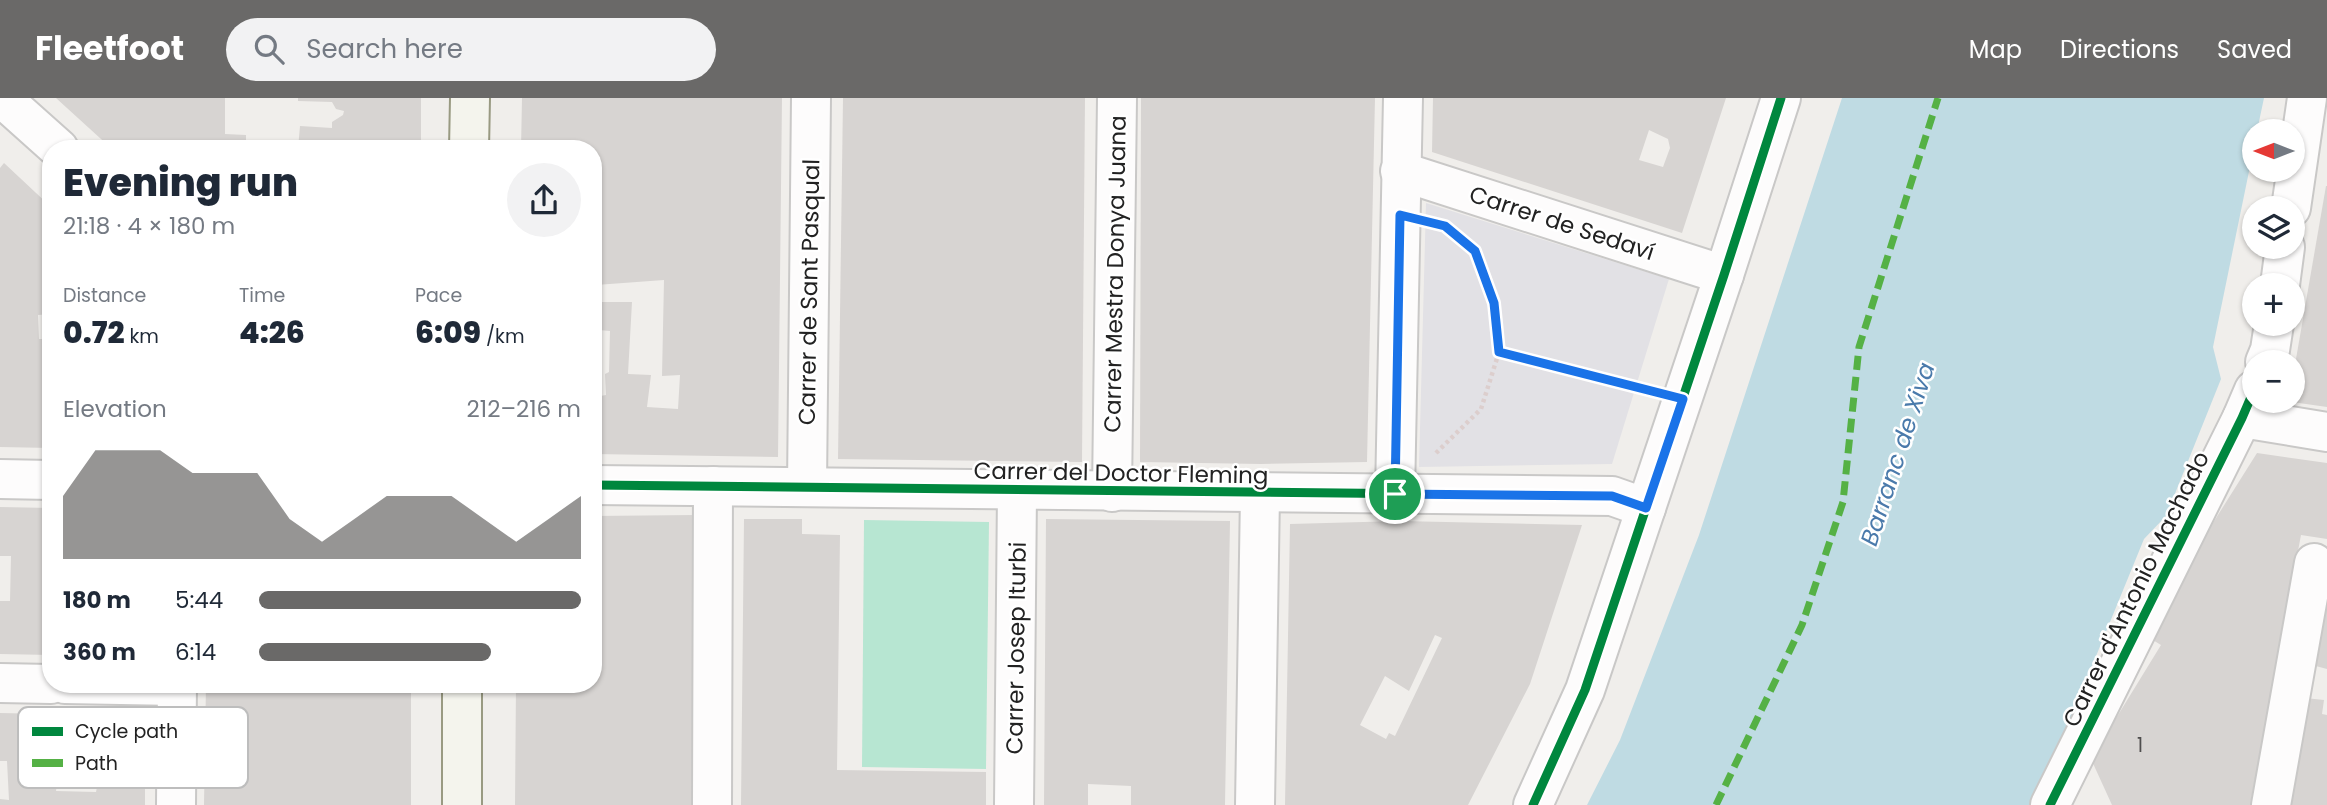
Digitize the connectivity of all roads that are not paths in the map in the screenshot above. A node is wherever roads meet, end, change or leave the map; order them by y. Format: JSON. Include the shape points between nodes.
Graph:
{"nodes":[{"id":1,"x":2,"y":98,"type":"edge"},
{"id":2,"x":470,"y":98,"type":"edge"},
{"id":3,"x":811,"y":98,"type":"edge"},
{"id":4,"x":1117,"y":98,"type":"edge"},
{"id":5,"x":1403,"y":98,"type":"edge"},
{"id":6,"x":1781,"y":98,"type":"edge"},
{"id":7,"x":2307,"y":98,"type":"edge"},
{"id":8,"x":49,"y":140,"type":"edge"},
{"id":9,"x":469,"y":140,"type":"edge"},
{"id":10,"x":1400,"y":171,"type":"junction"},
{"id":11,"x":2293,"y":196,"type":"edge"},
{"id":12,"x":1724,"y":275,"type":"junction"},
{"id":13,"x":2244,"y":413,"type":"edge"},
{"id":14,"x":2273,"y":413,"type":"edge"},
{"id":15,"x":2327,"y":432,"type":"edge"},
{"id":16,"x":1395,"y":476,"type":"junction"},
{"id":17,"x":0,"y":479,"type":"edge"},
{"id":18,"x":42,"y":480,"type":"edge"},
{"id":19,"x":602,"y":485,"type":"edge"},
{"id":20,"x":713,"y":486,"type":"junction"},
{"id":21,"x":807,"y":487,"type":"junction"},
{"id":22,"x":1017,"y":492,"type":"junction"},
{"id":23,"x":1112,"y":492,"type":"junction"},
{"id":24,"x":1260,"y":494,"type":"junction"},
{"id":25,"x":1646,"y":508,"type":"junction"},
{"id":26,"x":2314,"y":563,"type":"dead end"},
{"id":27,"x":0,"y":683,"type":"edge"},
{"id":28,"x":42,"y":684,"type":"edge"},
{"id":29,"x":462,"y":693,"type":"edge"},
{"id":30,"x":462,"y":805,"type":"edge"},
{"id":31,"x":712,"y":805,"type":"edge"},
{"id":32,"x":1014,"y":805,"type":"edge"},
{"id":33,"x":1255,"y":805,"type":"edge"},
{"id":34,"x":1533,"y":805,"type":"edge"},
{"id":35,"x":2050,"y":805,"type":"edge"},
{"id":36,"x":2271,"y":805,"type":"edge"}],
"edges":[{"from":1,"to":8,"type":"street"},
{"from":2,"to":9,"type":"street"},
{"from":3,"to":21,"type":"street","name":"Carrer de Sant Pasqual"},
{"from":4,"to":23,"type":"street","name":"Carrer Mestra Donya Juana"},
{"from":5,"to":10,"type":"street"},
{"from":6,"to":12,"type":"street"},
{"from":7,"to":11,"type":"street"},
{"from":10,"to":12,"type":"street","name":"Carrer de Sedaví"},
{"from":10,"to":16,"type":"street"},
{"from":12,"to":25,"type":"street"},
{"from":13,"to":35,"type":"street","name":"Carrer d'Antonio Machado"},
{"from":14,"to":15,"type":"street"},
{"from":16,"to":24,"type":"street","name":"Carrer del Doctor Fleming"},
{"from":16,"to":25,"type":"street","name":"Carrer del Doctor Fleming","via":[[1612,496]]},
{"from":17,"to":18,"type":"street"},
{"from":19,"to":20,"type":"street","name":"Carrer del Doctor Fleming"},
{"from":20,"to":21,"type":"street","name":"Carrer del Doctor Fleming"},
{"from":20,"to":31,"type":"street"},
{"from":21,"to":22,"type":"street","name":"Carrer del Doctor Fleming"},
{"from":22,"to":23,"type":"street","name":"Carrer del Doctor Fleming"},
{"from":22,"to":32,"type":"street","name":"Carrer Josep Iturbi"},
{"from":23,"to":24,"type":"street","name":"Carrer del Doctor Fleming"},
{"from":24,"to":33,"type":"street"},
{"from":25,"to":34,"type":"street","via":[[1585,690]]},
{"from":26,"to":36,"type":"street"},
{"from":27,"to":28,"type":"street"},
{"from":29,"to":30,"type":"street"}]}
